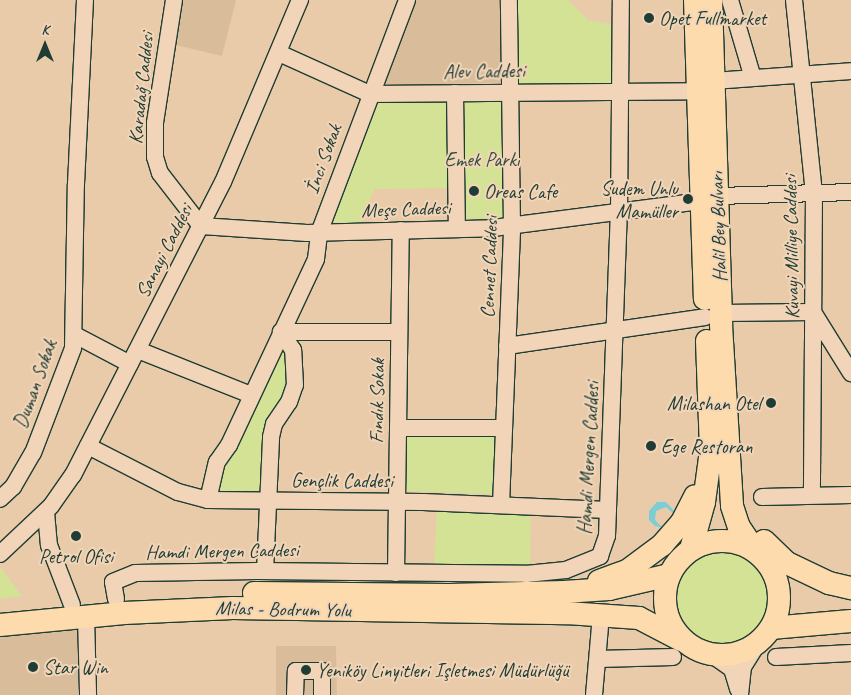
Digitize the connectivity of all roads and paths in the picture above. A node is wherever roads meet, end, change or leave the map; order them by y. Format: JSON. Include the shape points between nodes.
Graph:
{"nodes":[{"id":1,"x":85,"y":0,"type":"edge"},
{"id":2,"x":174,"y":0,"type":"edge"},
{"id":3,"x":300,"y":0,"type":"edge"},
{"id":4,"x":407,"y":0,"type":"edge"},
{"id":5,"x":509,"y":0,"type":"edge"},
{"id":6,"x":621,"y":0,"type":"edge"},
{"id":7,"x":695,"y":0,"type":"edge"},
{"id":8,"x":711,"y":0,"type":"edge"},
{"id":9,"x":730,"y":0,"type":"edge"},
{"id":10,"x":794,"y":0,"type":"edge"},
{"id":11,"x":280,"y":53,"type":"junction"},
{"id":12,"x":851,"y":71,"type":"edge"},
{"id":13,"x":802,"y":75,"type":"junction"},
{"id":14,"x":753,"y":78,"type":"junction"},
{"id":15,"x":706,"y":86,"type":"junction"},
{"id":16,"x":511,"y":92,"type":"junction"},
{"id":17,"x":621,"y":92,"type":"junction"},
{"id":18,"x":455,"y":93,"type":"junction"},
{"id":19,"x":370,"y":94,"type":"junction"},
{"id":20,"x":851,"y":192,"type":"edge"},
{"id":21,"x":814,"y":193,"type":"junction"},
{"id":22,"x":710,"y":198,"type":"junction"},
{"id":23,"x":619,"y":213,"type":"junction"},
{"id":24,"x":200,"y":226,"type":"junction"},
{"id":25,"x":512,"y":226,"type":"junction"},
{"id":26,"x":456,"y":228,"type":"junction"},
{"id":27,"x":401,"y":230,"type":"junction"},
{"id":28,"x":319,"y":233,"type":"junction"},
{"id":29,"x":813,"y":312,"type":"junction"},
{"id":30,"x":713,"y":315,"type":"junction"},
{"id":31,"x":614,"y":330,"type":"junction"},
{"id":32,"x":281,"y":332,"type":"junction"},
{"id":33,"x":400,"y":332,"type":"junction"},
{"id":34,"x":75,"y":335,"type":"junction"},
{"id":35,"x":508,"y":346,"type":"junction"},
{"id":36,"x":134,"y":357,"type":"junction"},
{"id":37,"x":851,"y":373,"type":"edge"},
{"id":38,"x":251,"y":395,"type":"junction"},
{"id":39,"x":398,"y":428,"type":"junction"},
{"id":40,"x":504,"y":428,"type":"junction"},
{"id":41,"x":88,"y":446,"type":"junction"},
{"id":42,"x":720,"y":452,"type":"junction"},
{"id":43,"x":812,"y":495,"type":"junction"},
{"id":44,"x":851,"y":495,"type":"edge"},
{"id":45,"x":762,"y":497,"type":"dead end"},
{"id":46,"x":0,"y":499,"type":"edge"},
{"id":47,"x":208,"y":500,"type":"junction"},
{"id":48,"x":268,"y":501,"type":"junction"},
{"id":49,"x":397,"y":501,"type":"junction"},
{"id":50,"x":501,"y":505,"type":"junction"},
{"id":51,"x":608,"y":510,"type":"junction"},
{"id":52,"x":46,"y":512,"type":"junction"},
{"id":53,"x":691,"y":549,"type":"junction"},
{"id":54,"x":0,"y":554,"type":"edge"},
{"id":55,"x":762,"y":558,"type":"junction"},
{"id":56,"x":264,"y":571,"type":"junction"},
{"id":57,"x":396,"y":573,"type":"junction"},
{"id":58,"x":669,"y":575,"type":"junction"},
{"id":59,"x":851,"y":588,"type":"edge"},
{"id":60,"x":116,"y":599,"type":"junction"},
{"id":61,"x":566,"y":603,"type":"junction"},
{"id":62,"x":79,"y":610,"type":"junction"},
{"id":63,"x":0,"y":612,"type":"edge"},
{"id":64,"x":851,"y":621,"type":"edge"},
{"id":65,"x":0,"y":625,"type":"edge"},
{"id":66,"x":600,"y":628,"type":"dead end"},
{"id":67,"x":765,"y":635,"type":"junction"},
{"id":68,"x":677,"y":648,"type":"junction"},
{"id":69,"x":851,"y":654,"type":"edge"},
{"id":70,"x":712,"y":655,"type":"junction"},
{"id":71,"x":776,"y":657,"type":"dead end"},
{"id":72,"x":598,"y":659,"type":"junction"},
{"id":73,"x":740,"y":694,"type":"edge"},
{"id":74,"x":88,"y":695,"type":"edge"},
{"id":75,"x":295,"y":695,"type":"edge"},
{"id":76,"x":322,"y":695,"type":"edge"},
{"id":77,"x":594,"y":695,"type":"edge"}],
"edges":[{"from":1,"to":34,"type":"street","name":"Duman Sokak"},
{"from":2,"to":24,"type":"street","name":"Karadağ Caddesi","via":[[155,123],[155,157],[160,173]]},
{"from":3,"to":11,"type":"street","name":"Sanayi Caddesi"},
{"from":4,"to":19,"type":"street","name":"İnci Sokak"},
{"from":5,"to":16,"type":"street","name":"Cennet Caddesi"},
{"from":6,"to":17,"type":"street","name":"Hamdi Mergen Caddesi"},
{"from":7,"to":15,"type":"highway","name":"Halil Bey Bulvarı"},
{"from":8,"to":15,"type":"highway","name":"Halil Bey Bulvarı"},
{"from":9,"to":14,"type":"street"},
{"from":10,"to":13,"type":"street","name":"Kuvayi Milliye Caddesi"},
{"from":11,"to":19,"type":"street","name":"Alev Caddesi"},
{"from":11,"to":24,"type":"street","name":"Sanayi Caddesi","via":[[241,145]]},
{"from":12,"to":13,"type":"street","name":"Alev Caddesi"},
{"from":13,"to":14,"type":"street","name":"Alev Caddesi"},
{"from":13,"to":21,"type":"street","name":"Kuvayi Milliye Caddesi"},
{"from":14,"to":15,"type":"street","name":"Alev Caddesi"},
{"from":15,"to":17,"type":"street","name":"Alev Caddesi"},
{"from":15,"to":22,"type":"highway","name":"Halil Bey Bulvarı"},
{"from":16,"to":17,"type":"street","name":"Alev Caddesi"},
{"from":16,"to":18,"type":"street","name":"Alev Caddesi"},
{"from":16,"to":25,"type":"street","name":"Cennet Caddesi"},
{"from":17,"to":23,"type":"street","name":"Hamdi Mergen Caddesi"},
{"from":18,"to":19,"type":"street","name":"Alev Caddesi"},
{"from":18,"to":26,"type":"street"},
{"from":19,"to":28,"type":"street","name":"İnci Sokak"},
{"from":20,"to":21,"type":"street","name":"Meşe Caddesi"},
{"from":21,"to":22,"type":"street","name":"Meşe Caddesi"},
{"from":21,"to":29,"type":"street","name":"Kuvayi Milliye Caddesi"},
{"from":22,"to":23,"type":"street","name":"Meşe Caddesi"},
{"from":22,"to":30,"type":"highway","name":"Halil Bey Bulvarı"},
{"from":23,"to":25,"type":"street","name":"Meşe Caddesi"},
{"from":23,"to":31,"type":"street","name":"Hamdi Mergen Caddesi"},
{"from":24,"to":28,"type":"street","name":"Meşe Caddesi"},
{"from":24,"to":36,"type":"street","name":"Sanayi Caddesi"},
{"from":25,"to":26,"type":"street","name":"Meşe Caddesi"},
{"from":25,"to":35,"type":"street","name":"Cennet Caddesi"},
{"from":26,"to":27,"type":"street","name":"Meşe Caddesi"},
{"from":27,"to":28,"type":"street","name":"Meşe Caddesi"},
{"from":27,"to":33,"type":"street","name":"Fındık Sokak"},
{"from":28,"to":32,"type":"street","name":"İnci Sokak","via":[[316,258]]},
{"from":29,"to":30,"type":"street"},
{"from":29,"to":37,"type":"street"},
{"from":29,"to":43,"type":"street","name":"Kuvayi Milliye Caddesi"},
{"from":30,"to":31,"type":"street"},
{"from":30,"to":42,"type":"highway","name":"Halil Bey Bulvarı"},
{"from":31,"to":35,"type":"street"},
{"from":31,"to":51,"type":"street","name":"Hamdi Mergen Caddesi"},
{"from":32,"to":33,"type":"street"},
{"from":32,"to":38,"type":"street","name":"İnci Sokak"},
{"from":32,"to":48,"type":"street","via":[[294,350],[295,385],[273,430]]},
{"from":33,"to":39,"type":"street","name":"Fındık Sokak"},
{"from":34,"to":36,"type":"street"},
{"from":34,"to":46,"type":"street","name":"Duman Sokak","via":[[63,381],[33,453],[13,487]]},
{"from":35,"to":40,"type":"street","name":"Cennet Caddesi"},
{"from":36,"to":38,"type":"street"},
{"from":36,"to":41,"type":"street","name":"Sanayi Caddesi"},
{"from":38,"to":47,"type":"street","name":"İnci Sokak","via":[[229,445],[217,462]]},
{"from":39,"to":40,"type":"street"},
{"from":39,"to":49,"type":"street","name":"Fındık Sokak"},
{"from":40,"to":50,"type":"street","name":"Cennet Caddesi"},
{"from":41,"to":47,"type":"street","name":"Gençlik Caddesi","via":[[178,492]]},
{"from":41,"to":52,"type":"street","name":"Sanayi Caddesi","via":[[67,485]]},
{"from":42,"to":53,"type":"highway"},
{"from":42,"to":55,"type":"highway","via":[[738,527]]},
{"from":42,"to":59,"type":"highway","via":[[750,525],[768,545],[787,563],[809,575]]},
{"from":42,"to":61,"type":"highway","via":[[690,510],[662,545],[627,571]]},
{"from":43,"to":44,"type":"street"},
{"from":43,"to":45,"type":"street"},
{"from":47,"to":48,"type":"street","name":"Gençlik Caddesi"},
{"from":48,"to":49,"type":"street","name":"Gençlik Caddesi"},
{"from":48,"to":56,"type":"street"},
{"from":49,"to":50,"type":"street","name":"Gençlik Caddesi"},
{"from":49,"to":57,"type":"street","name":"Fındık Sokak"},
{"from":50,"to":51,"type":"street","name":"Gençlik Caddesi"},
{"from":51,"to":57,"type":"street","name":"Hamdi Mergen Caddesi","via":[[603,551],[594,561],[582,566],[526,574]]},
{"from":52,"to":54,"type":"street","name":"Sanayi Caddesi"},
{"from":52,"to":62,"type":"street","via":[[49,545]]},
{"from":53,"to":55,"type":"highway","via":[[706,542],[724,540]]},
{"from":53,"to":58,"type":"highway"},
{"from":55,"to":59,"type":"highway","via":[[813,584]]},
{"from":55,"to":67,"type":"highway","via":[[780,596]]},
{"from":56,"to":57,"type":"street","name":"Hamdi Mergen Caddesi"},
{"from":56,"to":60,"type":"street","name":"Hamdi Mergen Caddesi","via":[[125,575],[113,582]]},
{"from":58,"to":61,"type":"highway"},
{"from":58,"to":68,"type":"highway","via":[[664,592],[665,610]]},
{"from":60,"to":61,"type":"highway","name":"Milas - Bodrum Yolu","via":[[201,593]]},
{"from":60,"to":62,"type":"highway","name":"Milas - Bodrum Yolu"},
{"from":61,"to":62,"type":"highway","name":"Milas - Bodrum Yolu"},
{"from":61,"to":68,"type":"highway","via":[[639,618]]},
{"from":62,"to":63,"type":"highway","name":"Milas - Bodrum Yolu"},
{"from":62,"to":65,"type":"highway","name":"Milas - Bodrum Yolu"},
{"from":62,"to":74,"type":"street"},
{"from":64,"to":67,"type":"highway"},
{"from":66,"to":72,"type":"street"},
{"from":67,"to":70,"type":"highway","via":[[733,655]]},
{"from":67,"to":73,"type":"street","via":[[743,667]]},
{"from":68,"to":70,"type":"highway"},
{"from":68,"to":72,"type":"street"},
{"from":69,"to":71,"type":"street"},
{"from":70,"to":73,"type":"street","via":[[732,669]]},
{"from":72,"to":77,"type":"street"},
{"from":75,"to":76,"type":"street","via":[[296,671],[322,671]]}]}
